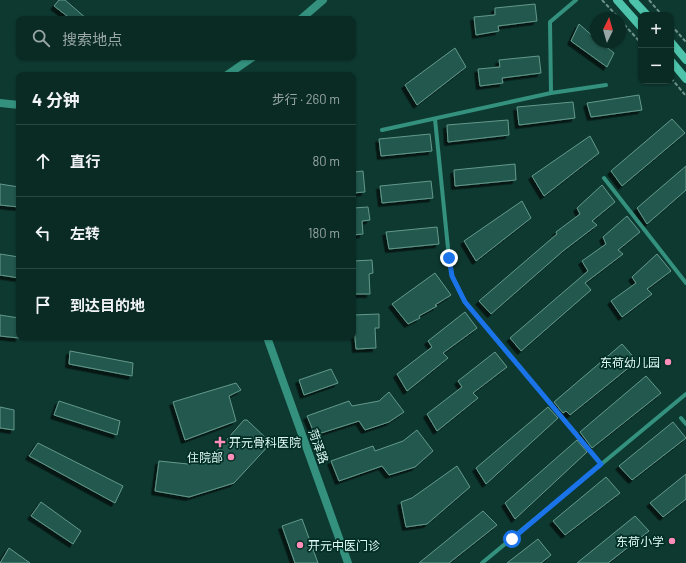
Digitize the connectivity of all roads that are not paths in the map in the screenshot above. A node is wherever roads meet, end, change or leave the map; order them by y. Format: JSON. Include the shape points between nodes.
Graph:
{"nodes":[{"id":1,"x":323,"y":0,"type":"edge"},
{"id":2,"x":576,"y":0,"type":"edge"},
{"id":3,"x":617,"y":0,"type":"edge"},
{"id":4,"x":633,"y":0,"type":"edge"},
{"id":5,"x":644,"y":12,"type":"edge"},
{"id":6,"x":304,"y":16,"type":"edge"},
{"id":7,"x":638,"y":23,"type":"edge"},
{"id":8,"x":674,"y":46,"type":"edge"},
{"id":9,"x":249,"y":60,"type":"edge"},
{"id":10,"x":686,"y":60,"type":"edge"},
{"id":11,"x":674,"y":65,"type":"edge"},
{"id":12,"x":231,"y":72,"type":"edge"},
{"id":13,"x":686,"y":79,"type":"edge"},
{"id":14,"x":606,"y":85,"type":"dead end"},
{"id":15,"x":551,"y":93,"type":"junction"},
{"id":16,"x":0,"y":103,"type":"edge"},
{"id":17,"x":16,"y":105,"type":"edge"},
{"id":18,"x":435,"y":119,"type":"junction"},
{"id":19,"x":382,"y":130,"type":"dead end"},
{"id":20,"x":604,"y":178,"type":"dead end"},
{"id":21,"x":686,"y":283,"type":"edge"},
{"id":22,"x":268,"y":340,"type":"edge"},
{"id":23,"x":686,"y":394,"type":"edge"},
{"id":24,"x":681,"y":418,"type":"dead end"},
{"id":25,"x":686,"y":424,"type":"edge"},
{"id":26,"x":601,"y":464,"type":"junction"},
{"id":27,"x":348,"y":563,"type":"edge"},
{"id":28,"x":482,"y":563,"type":"edge"}],
"edges":[{"from":1,"to":6,"type":"street"},
{"from":2,"to":15,"type":"lane","via":[[550,22]]},
{"from":3,"to":7,"type":"main road"},
{"from":4,"to":5,"type":"main road"},
{"from":8,"to":10,"type":"main road"},
{"from":9,"to":12,"type":"street"},
{"from":11,"to":13,"type":"main road"},
{"from":14,"to":15,"type":"lane"},
{"from":15,"to":18,"type":"lane"},
{"from":16,"to":17,"type":"street"},
{"from":18,"to":19,"type":"lane"},
{"from":18,"to":26,"type":"lane","via":[[452,276],[465,302]]},
{"from":20,"to":21,"type":"lane"},
{"from":22,"to":27,"type":"street","name":"菏泽路"},
{"from":23,"to":26,"type":"lane"},
{"from":24,"to":25,"type":"lane"},
{"from":26,"to":28,"type":"lane"}]}
